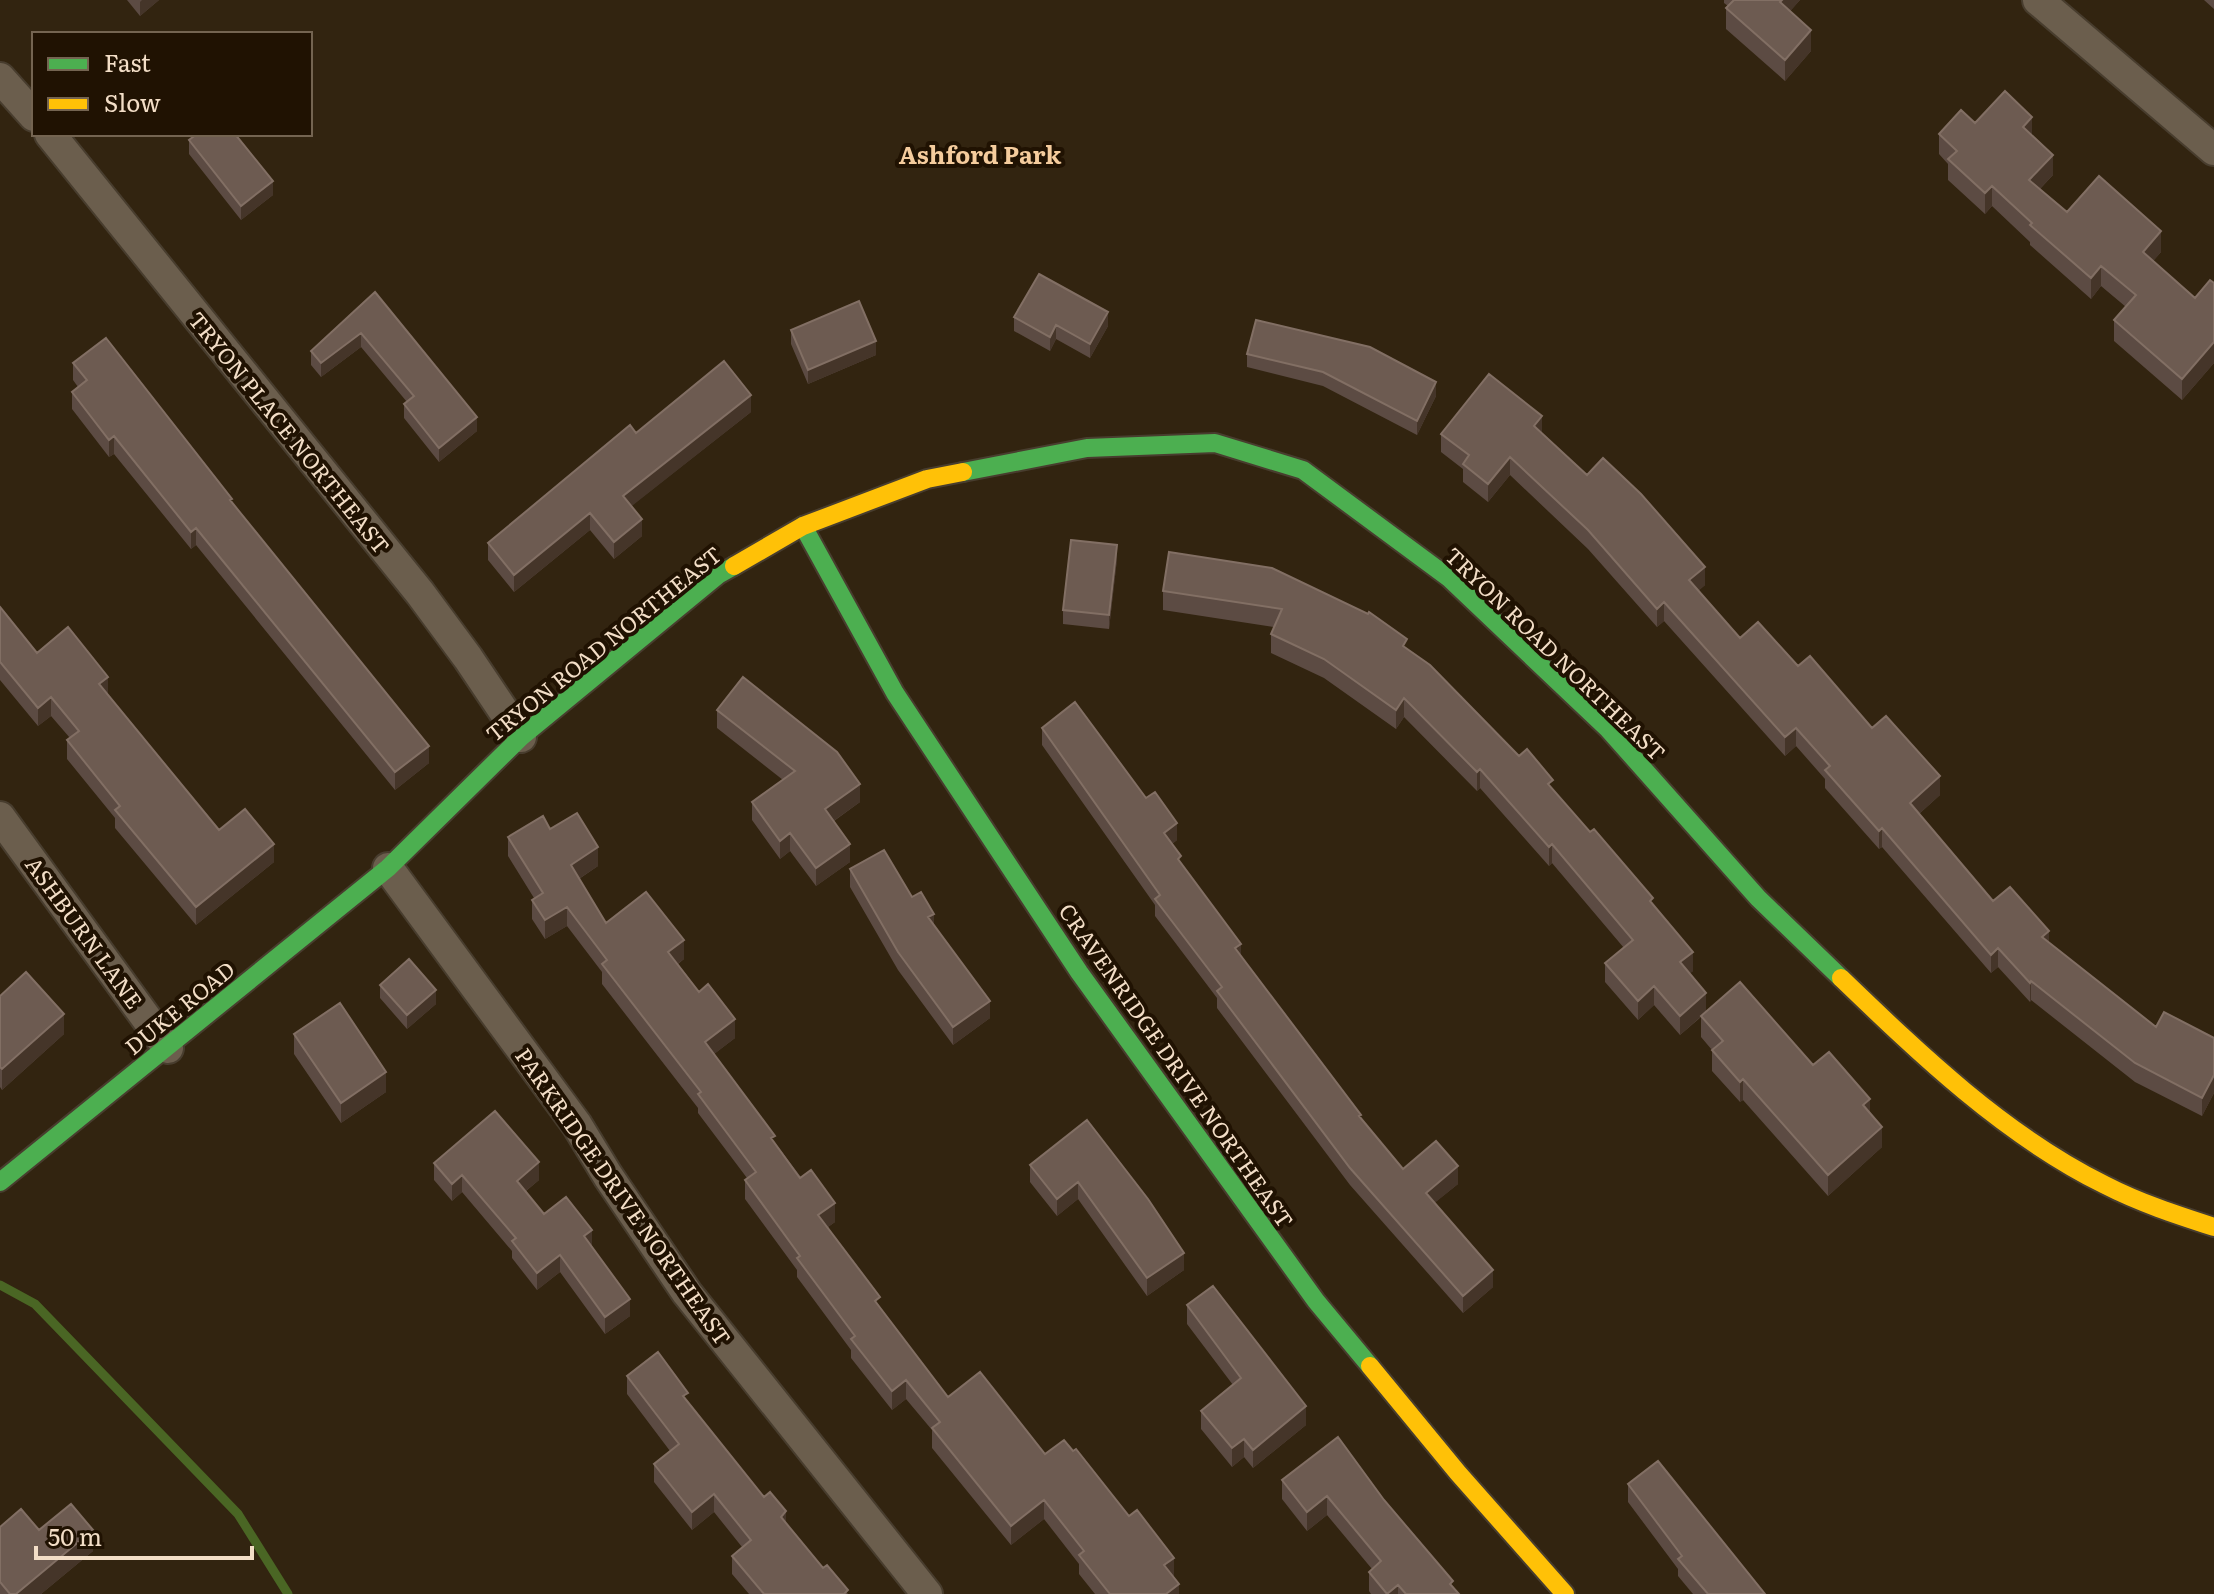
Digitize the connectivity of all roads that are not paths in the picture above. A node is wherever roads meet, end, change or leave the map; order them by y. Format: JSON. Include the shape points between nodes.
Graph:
{"nodes":[{"id":1,"x":2038,"y":0,"type":"edge"},
{"id":2,"x":0,"y":78,"type":"edge"},
{"id":3,"x":32,"y":114,"type":"edge"},
{"id":4,"x":52,"y":136,"type":"edge"},
{"id":5,"x":2214,"y":150,"type":"edge"},
{"id":6,"x":803,"y":526,"type":"junction"},
{"id":7,"x":521,"y":737,"type":"junction"},
{"id":8,"x":0,"y":817,"type":"edge"},
{"id":9,"x":388,"y":868,"type":"junction"},
{"id":10,"x":168,"y":1048,"type":"junction"},
{"id":11,"x":0,"y":1182,"type":"edge"},
{"id":12,"x":2214,"y":1227,"type":"edge"},
{"id":13,"x":927,"y":1594,"type":"edge"},
{"id":14,"x":1565,"y":1594,"type":"edge"}],
"edges":[{"from":1,"to":5,"type":"street"},
{"from":2,"to":3,"type":"street"},
{"from":4,"to":7,"type":"street","name":"TRYON PLACE NORTHEAST","via":[[420,593]]},
{"from":6,"to":7,"type":"street","name":"TRYON ROAD NORTHEAST","via":[[718,575]]},
{"from":6,"to":12,"type":"street","name":"TRYON ROAD NORTHEAST","via":[[927,479],[1087,448],[1215,443],[1303,470],[1449,578],[1608,729],[1732,870],[1915,1050],[2009,1127],[2092,1181]]},
{"from":6,"to":14,"type":"street","name":"CRAVENRIDGE DRIVE NORTHEAST","via":[[895,693],[1079,972],[1316,1301]]},
{"from":7,"to":9,"type":"street","name":"TRYON ROAD NORTHEAST"},
{"from":8,"to":10,"type":"street","name":"ASHBURN LANE"},
{"from":9,"to":10,"type":"street","name":"DUKE ROAD"},
{"from":9,"to":13,"type":"street","name":"PARKRIDGE DRIVE NORTHEAST","via":[[577,1125],[687,1293]]},
{"from":10,"to":11,"type":"street","name":"DUKE ROAD"}]}
